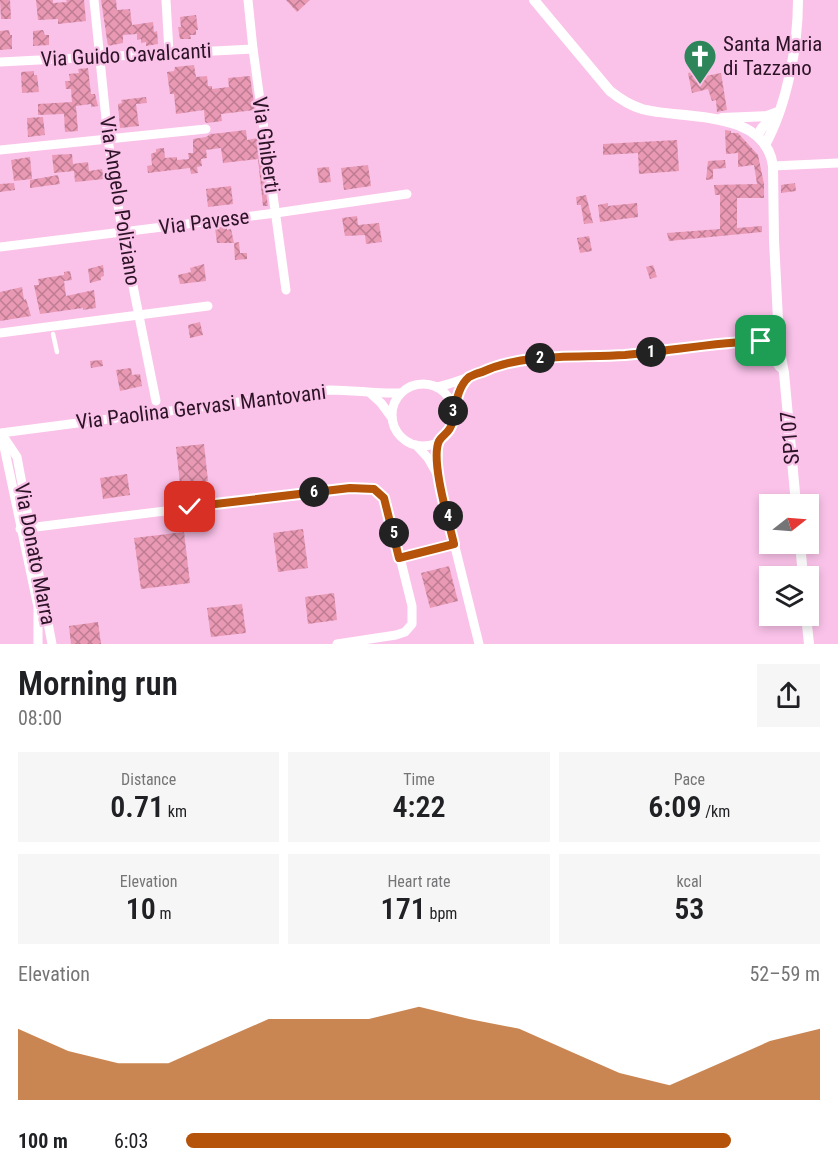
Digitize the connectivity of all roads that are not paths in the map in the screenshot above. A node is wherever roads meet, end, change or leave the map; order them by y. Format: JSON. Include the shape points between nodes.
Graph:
{"nodes":[{"id":1,"x":94,"y":0,"type":"edge"},
{"id":2,"x":166,"y":0,"type":"edge"},
{"id":3,"x":248,"y":0,"type":"edge"},
{"id":4,"x":534,"y":0,"type":"edge"},
{"id":5,"x":798,"y":0,"type":"edge"},
{"id":6,"x":253,"y":49,"type":"junction"},
{"id":7,"x":169,"y":52,"type":"junction"},
{"id":8,"x":99,"y":57,"type":"junction"},
{"id":9,"x":0,"y":62,"type":"edge"},
{"id":10,"x":778,"y":112,"type":"junction"},
{"id":11,"x":710,"y":118,"type":"junction"},
{"id":12,"x":206,"y":129,"type":"dead end"},
{"id":13,"x":108,"y":139,"type":"junction"},
{"id":14,"x":761,"y":141,"type":"junction"},
{"id":15,"x":0,"y":150,"type":"edge"},
{"id":16,"x":838,"y":163,"type":"edge"},
{"id":17,"x":773,"y":166,"type":"junction"},
{"id":18,"x":407,"y":194,"type":"dead end"},
{"id":19,"x":276,"y":213,"type":"junction"},
{"id":20,"x":122,"y":231,"type":"junction"},
{"id":21,"x":0,"y":247,"type":"edge"},
{"id":22,"x":286,"y":290,"type":"dead end"},
{"id":23,"x":208,"y":306,"type":"dead end"},
{"id":24,"x":139,"y":316,"type":"junction"},
{"id":25,"x":53,"y":330,"type":"junction"},
{"id":26,"x":0,"y":333,"type":"edge"},
{"id":27,"x":768,"y":341,"type":"junction"},
{"id":28,"x":57,"y":352,"type":"dead end"},
{"id":29,"x":776,"y":355,"type":"junction"},
{"id":30,"x":469,"y":378,"type":"junction"},
{"id":31,"x":436,"y":387,"type":"junction"},
{"id":32,"x":370,"y":393,"type":"junction"},
{"id":33,"x":401,"y":393,"type":"junction"},
{"id":34,"x":156,"y":401,"type":"dead end"},
{"id":35,"x":453,"y":410,"type":"junction"},
{"id":36,"x":392,"y":419,"type":"junction"},
{"id":37,"x":0,"y":431,"type":"edge"},
{"id":38,"x":439,"y":441,"type":"junction"},
{"id":39,"x":416,"y":445,"type":"junction"},
{"id":40,"x":437,"y":474,"type":"junction"},
{"id":41,"x":795,"y":494,"type":"edge"},
{"id":42,"x":24,"y":528,"type":"junction"},
{"id":43,"x":454,"y":544,"type":"junction"},
{"id":44,"x":399,"y":558,"type":"junction"},
{"id":45,"x":807,"y":626,"type":"edge"},
{"id":46,"x":38,"y":644,"type":"edge"},
{"id":47,"x":52,"y":644,"type":"edge"},
{"id":48,"x":342,"y":644,"type":"edge"},
{"id":49,"x":478,"y":644,"type":"edge"},
{"id":50,"x":809,"y":644,"type":"edge"}],
"edges":[{"from":1,"to":8,"type":"street","name":"Via Angelo Poliziano"},
{"from":2,"to":7,"type":"street"},
{"from":3,"to":6,"type":"street","name":"Via Ghiberti"},
{"from":4,"to":11,"type":"street","via":[[610,91],[624,102],[643,109]]},
{"from":5,"to":10,"type":"street","via":[[791,70]]},
{"from":6,"to":7,"type":"street","name":"Via Guido Cavalcanti"},
{"from":6,"to":19,"type":"street","name":"Via Ghiberti"},
{"from":7,"to":8,"type":"street","name":"Via Guido Cavalcanti"},
{"from":8,"to":9,"type":"street","name":"Via Guido Cavalcanti"},
{"from":8,"to":13,"type":"street","name":"Via Angelo Poliziano"},
{"from":10,"to":11,"type":"street","via":[[767,116]]},
{"from":10,"to":14,"type":"street","via":[[772,132]]},
{"from":11,"to":14,"type":"street","via":[[744,128]]},
{"from":12,"to":13,"type":"street"},
{"from":13,"to":15,"type":"street"},
{"from":13,"to":20,"type":"street","name":"Via Angelo Poliziano"},
{"from":14,"to":17,"type":"street","via":[[771,154]]},
{"from":16,"to":17,"type":"street"},
{"from":17,"to":27,"type":"street","via":[[778,322]]},
{"from":18,"to":19,"type":"street","name":"Via Pavese"},
{"from":19,"to":20,"type":"street","name":"Via Pavese"},
{"from":19,"to":22,"type":"street","name":"Via Ghiberti"},
{"from":20,"to":21,"type":"street","name":"Via Pavese"},
{"from":20,"to":24,"type":"street","name":"Via Angelo Poliziano"},
{"from":23,"to":24,"type":"street"},
{"from":24,"to":25,"type":"street"},
{"from":24,"to":34,"type":"street","name":"Via Angelo Poliziano"},
{"from":25,"to":26,"type":"street"},
{"from":25,"to":28,"type":"lane"},
{"from":27,"to":29,"type":"street","via":[[781,346]]},
{"from":27,"to":29,"type":"street","via":[[764,355]]},
{"from":27,"to":30,"type":"street","via":[[627,355],[524,359],[498,364]]},
{"from":29,"to":41,"type":"street","name":"SP107","number":"SP107","via":[[784,373]]},
{"from":30,"to":31,"type":"street"},
{"from":30,"to":35,"type":"street"},
{"from":31,"to":33,"type":"street","via":[[418,384]]},
{"from":31,"to":35,"type":"street"},
{"from":32,"to":33,"type":"street","name":"Via Paolina Gervasi Mantovani"},
{"from":32,"to":36,"type":"street"},
{"from":32,"to":37,"type":"street","name":"Via Paolina Gervasi Mantovani","via":[[330,390]]},
{"from":33,"to":36,"type":"street","via":[[393,405]]},
{"from":35,"to":38,"type":"street","via":[[451,428]]},
{"from":36,"to":39,"type":"street","via":[[403,439]]},
{"from":37,"to":42,"type":"street"},
{"from":38,"to":39,"type":"street"},
{"from":38,"to":40,"type":"street"},
{"from":39,"to":40,"type":"street"},
{"from":40,"to":43,"type":"street"},
{"from":42,"to":44,"type":"street","via":[[350,488],[374,489],[384,498]]},
{"from":42,"to":46,"type":"street","via":[[38,607]]},
{"from":42,"to":47,"type":"street","name":"Via Donato Marra"},
{"from":43,"to":44,"type":"street"},
{"from":43,"to":49,"type":"street"},
{"from":44,"to":48,"type":"street","via":[[412,606],[412,624],[396,635]]},
{"from":45,"to":50,"type":"street"}]}
